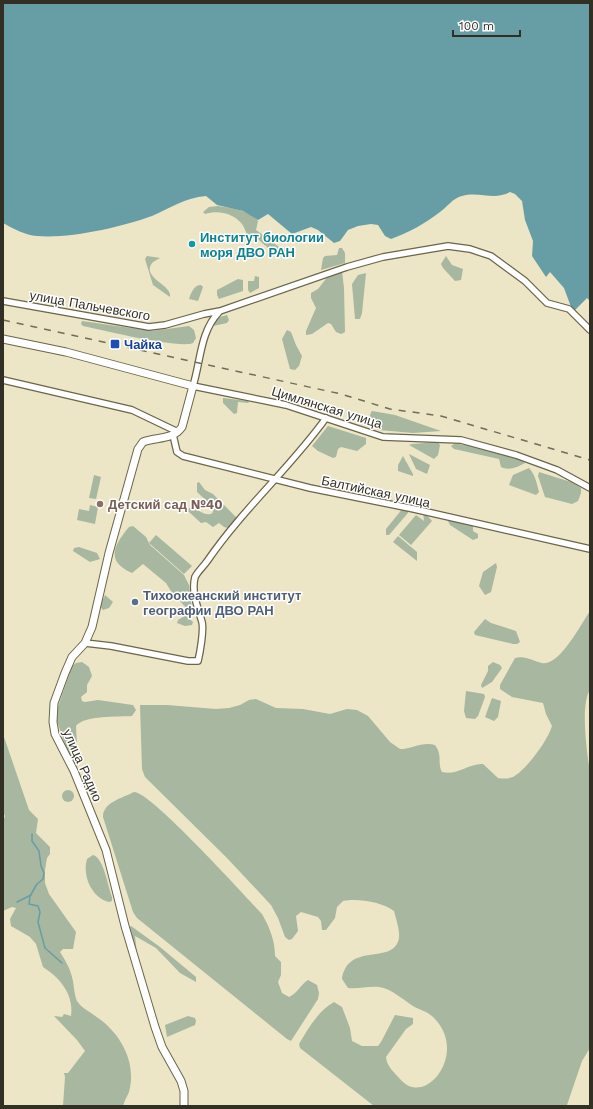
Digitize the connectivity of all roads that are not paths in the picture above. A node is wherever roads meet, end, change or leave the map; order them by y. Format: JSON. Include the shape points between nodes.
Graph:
{"nodes":[{"id":1,"x":3,"y":301,"type":"edge"},
{"id":2,"x":220,"y":312,"type":"junction"},
{"id":3,"x":590,"y":330,"type":"edge"},
{"id":4,"x":3,"y":339,"type":"edge"},
{"id":5,"x":3,"y":380,"type":"edge"},
{"id":6,"x":194,"y":386,"type":"junction"},
{"id":7,"x":326,"y":418,"type":"junction"},
{"id":8,"x":176,"y":434,"type":"junction"},
{"id":9,"x":275,"y":479,"type":"junction"},
{"id":10,"x":590,"y":488,"type":"edge"},
{"id":11,"x":590,"y":549,"type":"edge"},
{"id":12,"x":85,"y":643,"type":"junction"},
{"id":13,"x":184,"y":1106,"type":"edge"}],
"edges":[{"from":1,"to":2,"type":"street","name":"улица Пальчевского","via":[[149,327],[165,326],[204,314]]},
{"from":2,"to":3,"type":"street","name":"улица Пальчевского","via":[[347,267],[448,246],[470,249],[491,256],[525,281],[547,303],[569,309]]},
{"from":2,"to":6,"type":"street","via":[[207,327]]},
{"from":4,"to":6,"type":"main road","via":[[66,352]]},
{"from":5,"to":8,"type":"street","via":[[132,410]]},
{"from":6,"to":7,"type":"street","name":"Цимлянская улица","via":[[286,405]]},
{"from":6,"to":8,"type":"main road","via":[[182,427]]},
{"from":7,"to":9,"type":"street","via":[[290,465]]},
{"from":7,"to":10,"type":"street","name":"Цимлянская улица","via":[[383,437],[461,440],[516,455],[557,470]]},
{"from":8,"to":9,"type":"street","name":"Балтийская улица","via":[[176,449],[180,455]]},
{"from":8,"to":12,"type":"main road","name":"улица Радио","via":[[145,441],[138,449]]},
{"from":9,"to":11,"type":"street","name":"Балтийская улица"},
{"from":9,"to":12,"type":"street","via":[[196,575],[196,605],[202,623],[196,661]]},
{"from":12,"to":13,"type":"main road","name":"улица Радио","via":[[72,657],[56,695],[54,728],[106,850],[152,1020],[162,1046],[181,1081]]}]}
